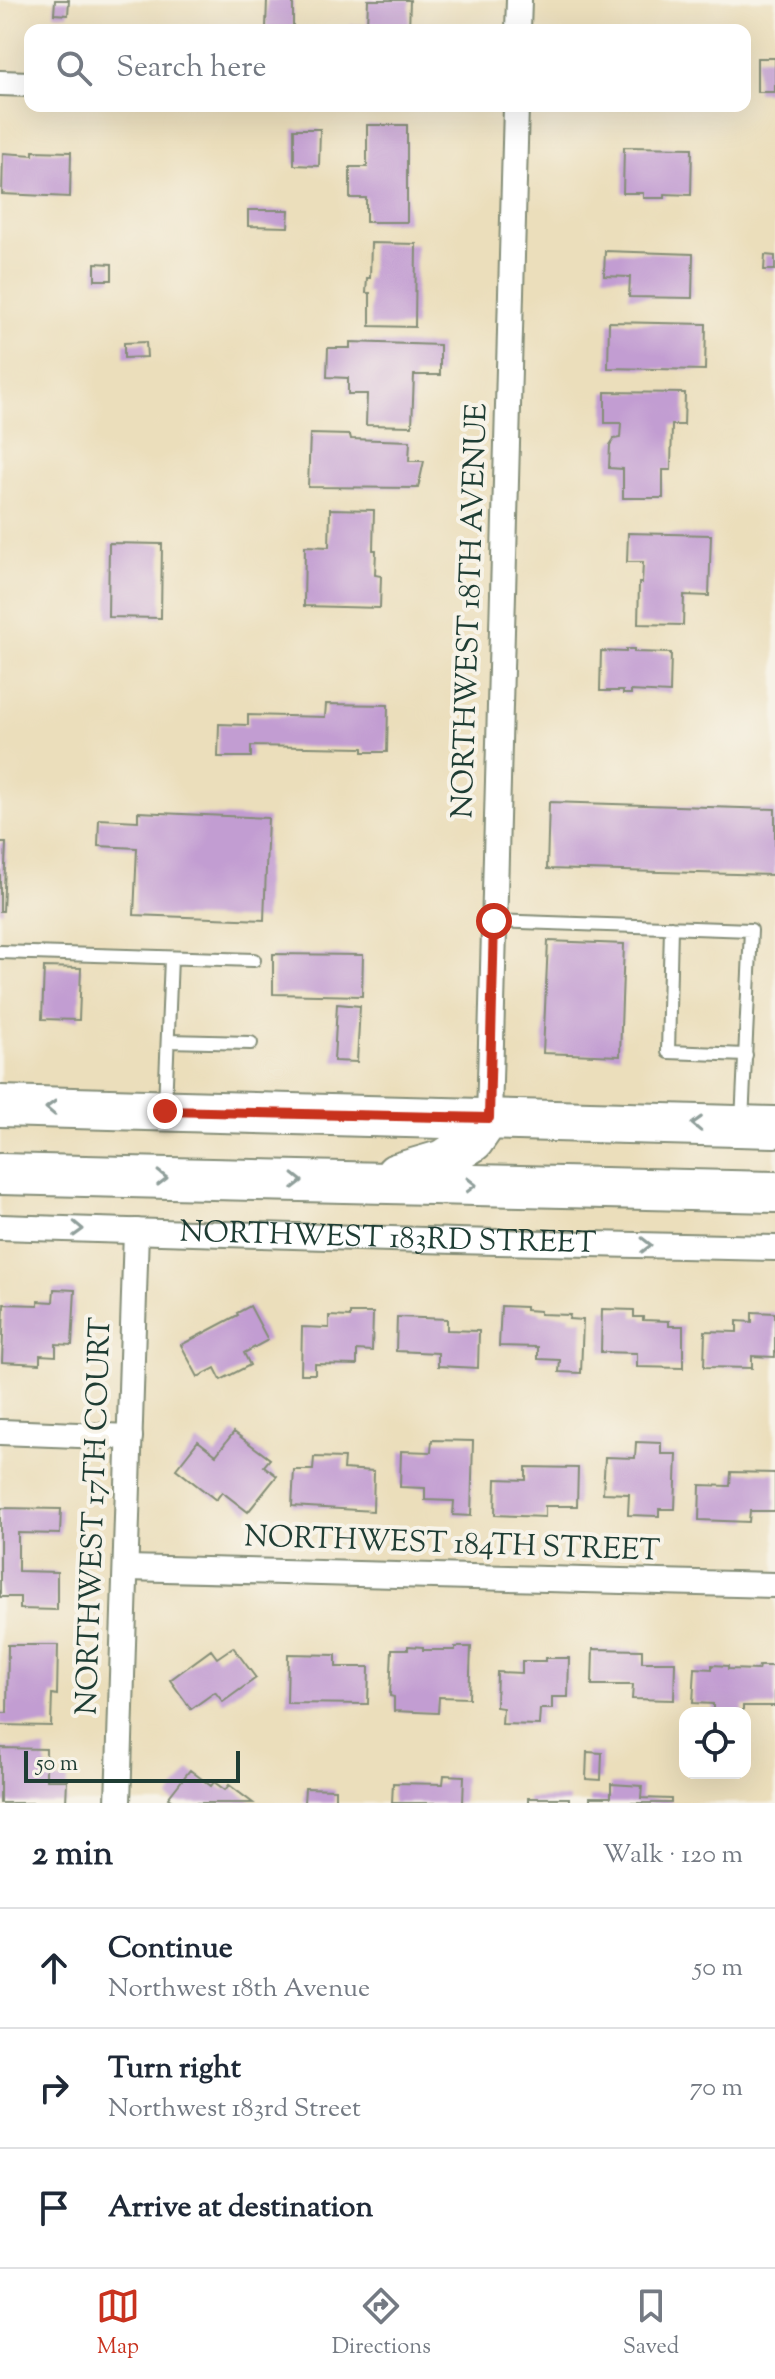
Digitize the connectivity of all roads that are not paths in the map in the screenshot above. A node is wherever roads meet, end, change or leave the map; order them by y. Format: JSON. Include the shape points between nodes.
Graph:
{"nodes":[{"id":1,"x":519,"y":0,"type":"edge"},
{"id":2,"x":518,"y":24,"type":"edge"},
{"id":3,"x":0,"y":83,"type":"edge"},
{"id":4,"x":24,"y":84,"type":"edge"},
{"id":5,"x":516,"y":112,"type":"edge"},
{"id":6,"x":494,"y":921,"type":"junction"},
{"id":7,"x":671,"y":927,"type":"junction"},
{"id":8,"x":0,"y":952,"type":"edge"},
{"id":9,"x":171,"y":958,"type":"junction"},
{"id":10,"x":254,"y":960,"type":"dead end"},
{"id":11,"x":168,"y":1041,"type":"junction"},
{"id":12,"x":251,"y":1043,"type":"dead end"},
{"id":13,"x":746,"y":1055,"type":"junction"},
{"id":14,"x":0,"y":1106,"type":"edge"},
{"id":15,"x":165,"y":1111,"type":"junction"},
{"id":16,"x":489,"y":1118,"type":"junction"},
{"id":17,"x":759,"y":1126,"type":"edge"},
{"id":18,"x":0,"y":1174,"type":"edge"},
{"id":19,"x":365,"y":1183,"type":"junction"},
{"id":20,"x":775,"y":1192,"type":"edge"},
{"id":21,"x":0,"y":1227,"type":"edge"},
{"id":22,"x":136,"y":1231,"type":"junction"},
{"id":23,"x":775,"y":1248,"type":"edge"},
{"id":24,"x":0,"y":1432,"type":"edge"},
{"id":25,"x":130,"y":1437,"type":"junction"},
{"id":26,"x":127,"y":1568,"type":"junction"},
{"id":27,"x":775,"y":1585,"type":"edge"},
{"id":28,"x":118,"y":1803,"type":"edge"}],
"edges":[{"from":1,"to":2,"type":"street"},
{"from":3,"to":4,"type":"street"},
{"from":5,"to":6,"type":"street","name":"NORTHWEST 18TH AVENUE"},
{"from":6,"to":7,"type":"lane"},
{"from":6,"to":16,"type":"street","name":"NORTHWEST 18TH AVENUE"},
{"from":7,"to":13,"type":"lane","via":[[668,1052]]},
{"from":7,"to":13,"type":"lane","via":[[751,930]]},
{"from":8,"to":9,"type":"lane"},
{"from":9,"to":10,"type":"lane"},
{"from":9,"to":11,"type":"lane"},
{"from":11,"to":12,"type":"lane"},
{"from":11,"to":15,"type":"lane"},
{"from":13,"to":17,"type":"lane"},
{"from":15,"to":14,"type":"main road","one_way":true},
{"from":15,"to":16,"type":"main road"},
{"from":17,"to":16,"type":"main road","one_way":true},
{"from":16,"to":19,"type":"main road","via":[[473,1141],[444,1160]]},
{"from":18,"to":19,"type":"main road","name":"NORTHWEST 183RD STREET","one_way":true},
{"from":19,"to":20,"type":"main road","name":"NORTHWEST 183RD STREET","one_way":true},
{"from":21,"to":22,"type":"street","name":"NORTHWEST 183RD STREET","one_way":true},
{"from":22,"to":23,"type":"street","name":"NORTHWEST 183RD STREET","one_way":true},
{"from":22,"to":25,"type":"street","name":"NORTHWEST 17TH COURT"},
{"from":24,"to":25,"type":"street"},
{"from":25,"to":26,"type":"street","name":"NORTHWEST 17TH COURT"},
{"from":26,"to":27,"type":"street","name":"NORTHWEST 184TH STREET"},
{"from":26,"to":28,"type":"street","name":"NORTHWEST 17TH COURT"}]}
